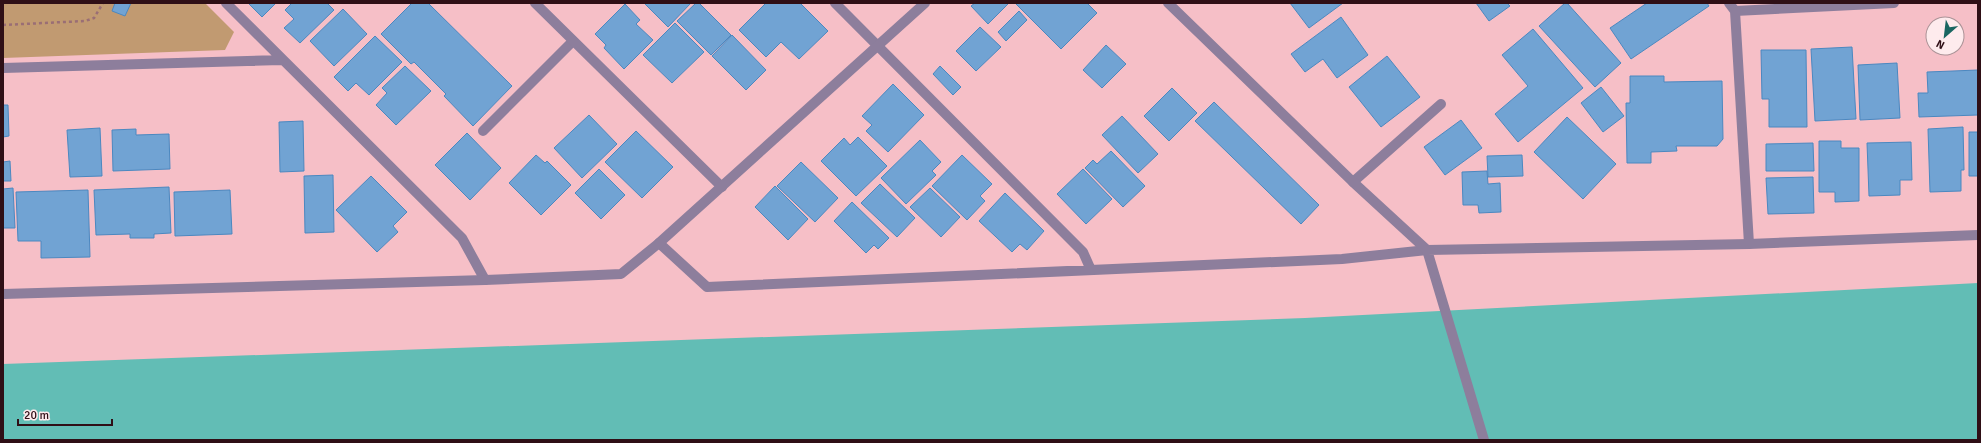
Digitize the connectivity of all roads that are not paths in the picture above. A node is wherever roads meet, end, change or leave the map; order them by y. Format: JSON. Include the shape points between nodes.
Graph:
{"nodes":[{"id":1,"x":226,"y":3,"type":"edge"},
{"id":2,"x":535,"y":3,"type":"edge"},
{"id":3,"x":835,"y":3,"type":"edge"},
{"id":4,"x":925,"y":3,"type":"edge"},
{"id":5,"x":1168,"y":3,"type":"edge"},
{"id":6,"x":1894,"y":3,"type":"edge"},
{"id":7,"x":1732,"y":7,"type":"edge"},
{"id":8,"x":573,"y":41,"type":"junction"},
{"id":9,"x":878,"y":46,"type":"junction"},
{"id":10,"x":281,"y":60,"type":"junction"},
{"id":11,"x":3,"y":68,"type":"edge"},
{"id":12,"x":1441,"y":104,"type":"dead end"},
{"id":13,"x":483,"y":131,"type":"dead end"},
{"id":14,"x":1353,"y":182,"type":"junction"},
{"id":15,"x":722,"y":187,"type":"junction"},
{"id":16,"x":1978,"y":235,"type":"edge"},
{"id":17,"x":659,"y":243,"type":"junction"},
{"id":18,"x":1749,"y":244,"type":"junction"},
{"id":19,"x":1427,"y":250,"type":"junction"},
{"id":20,"x":1091,"y":270,"type":"junction"},
{"id":21,"x":485,"y":280,"type":"junction"},
{"id":22,"x":3,"y":294,"type":"edge"},
{"id":23,"x":1484,"y":440,"type":"edge"}],
"edges":[{"from":1,"to":10,"type":"street"},
{"from":2,"to":8,"type":"street"},
{"from":3,"to":9,"type":"street"},
{"from":4,"to":9,"type":"street"},
{"from":5,"to":14,"type":"street"},
{"from":6,"to":7,"type":"street"},
{"from":7,"to":18,"type":"street"},
{"from":8,"to":13,"type":"street"},
{"from":8,"to":15,"type":"street"},
{"from":9,"to":15,"type":"street"},
{"from":9,"to":20,"type":"street","via":[[1083,252]]},
{"from":10,"to":11,"type":"street"},
{"from":10,"to":21,"type":"street","via":[[462,238]]},
{"from":12,"to":14,"type":"street"},
{"from":14,"to":19,"type":"street"},
{"from":15,"to":17,"type":"street"},
{"from":16,"to":18,"type":"street"},
{"from":17,"to":20,"type":"street","via":[[707,287]]},
{"from":17,"to":21,"type":"street","via":[[621,274]]},
{"from":18,"to":19,"type":"street"},
{"from":19,"to":20,"type":"street","via":[[1342,259]]},
{"from":19,"to":23,"type":"street"},
{"from":21,"to":22,"type":"street"}]}
